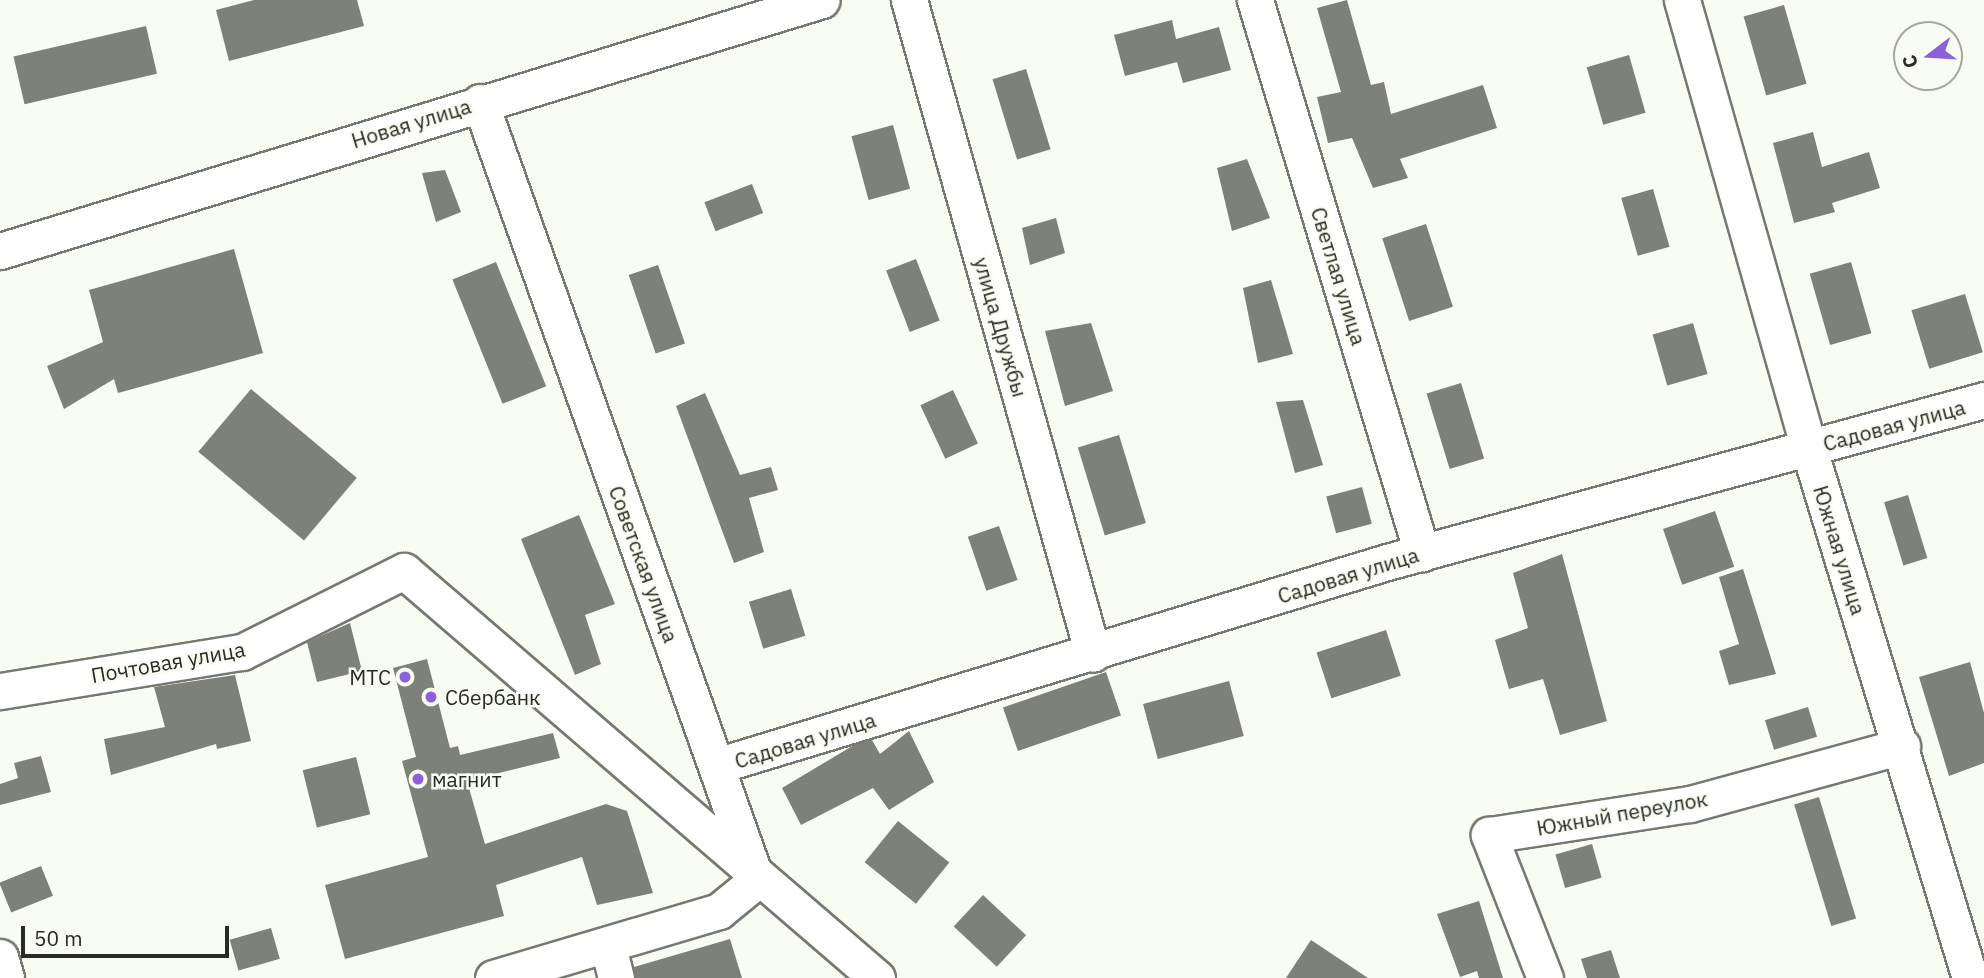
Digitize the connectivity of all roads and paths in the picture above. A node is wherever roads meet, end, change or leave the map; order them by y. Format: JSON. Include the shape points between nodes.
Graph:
{"nodes":[{"id":1,"x":822,"y":0,"type":"edge"},
{"id":2,"x":909,"y":0,"type":"edge"},
{"id":3,"x":1255,"y":0,"type":"edge"},
{"id":4,"x":1682,"y":0,"type":"edge"},
{"id":5,"x":765,"y":9,"type":"edge"},
{"id":6,"x":480,"y":102,"type":"junction"},
{"id":7,"x":0,"y":251,"type":"edge"},
{"id":8,"x":1984,"y":400,"type":"edge"},
{"id":9,"x":1809,"y":449,"type":"junction"},
{"id":10,"x":1422,"y":553,"type":"junction"},
{"id":11,"x":1093,"y":654,"type":"junction"},
{"id":12,"x":0,"y":691,"type":"edge"},
{"id":13,"x":1902,"y":746,"type":"junction"},
{"id":14,"x":716,"y":766,"type":"junction"},
{"id":15,"x":757,"y":880,"type":"junction"},
{"id":16,"x":0,"y":957,"type":"edge"},
{"id":17,"x":612,"y":962,"type":"edge"},
{"id":18,"x":6,"y":978,"type":"edge"},
{"id":19,"x":494,"y":978,"type":"edge"},
{"id":20,"x":877,"y":978,"type":"edge"},
{"id":21,"x":1545,"y":978,"type":"edge"},
{"id":22,"x":1970,"y":978,"type":"edge"}],
"edges":[{"from":1,"to":5,"type":"street","name":"Новая улица"},
{"from":2,"to":11,"type":"street","name":"улица Дружбы"},
{"from":3,"to":10,"type":"street","name":"Светлая улица"},
{"from":4,"to":9,"type":"street","name":"Южная улица"},
{"from":5,"to":6,"type":"street","name":"Новая улица"},
{"from":6,"to":7,"type":"street","name":"Новая улица"},
{"from":6,"to":14,"type":"street","name":"Советская улица"},
{"from":8,"to":9,"type":"street","name":"Садовая улица"},
{"from":9,"to":10,"type":"street","name":"Садовая улица"},
{"from":9,"to":13,"type":"street","name":"Южная улица"},
{"from":10,"to":11,"type":"street","name":"Садовая улица"},
{"from":11,"to":14,"type":"street","name":"Садовая улица"},
{"from":12,"to":15,"type":"street","name":"Почтовая улица","via":[[242,652],[404,571],[650,781]]},
{"from":13,"to":21,"type":"street","name":"Южный переулок","via":[[1690,804],[1489,835]]},
{"from":13,"to":22,"type":"street","name":"Южная улица"},
{"from":14,"to":15,"type":"street","name":"Советская улица"},
{"from":15,"to":17,"type":"street","via":[[719,911]]},
{"from":15,"to":20,"type":"street"},
{"from":16,"to":18,"type":"street"},
{"from":17,"to":19,"type":"street"}]}
